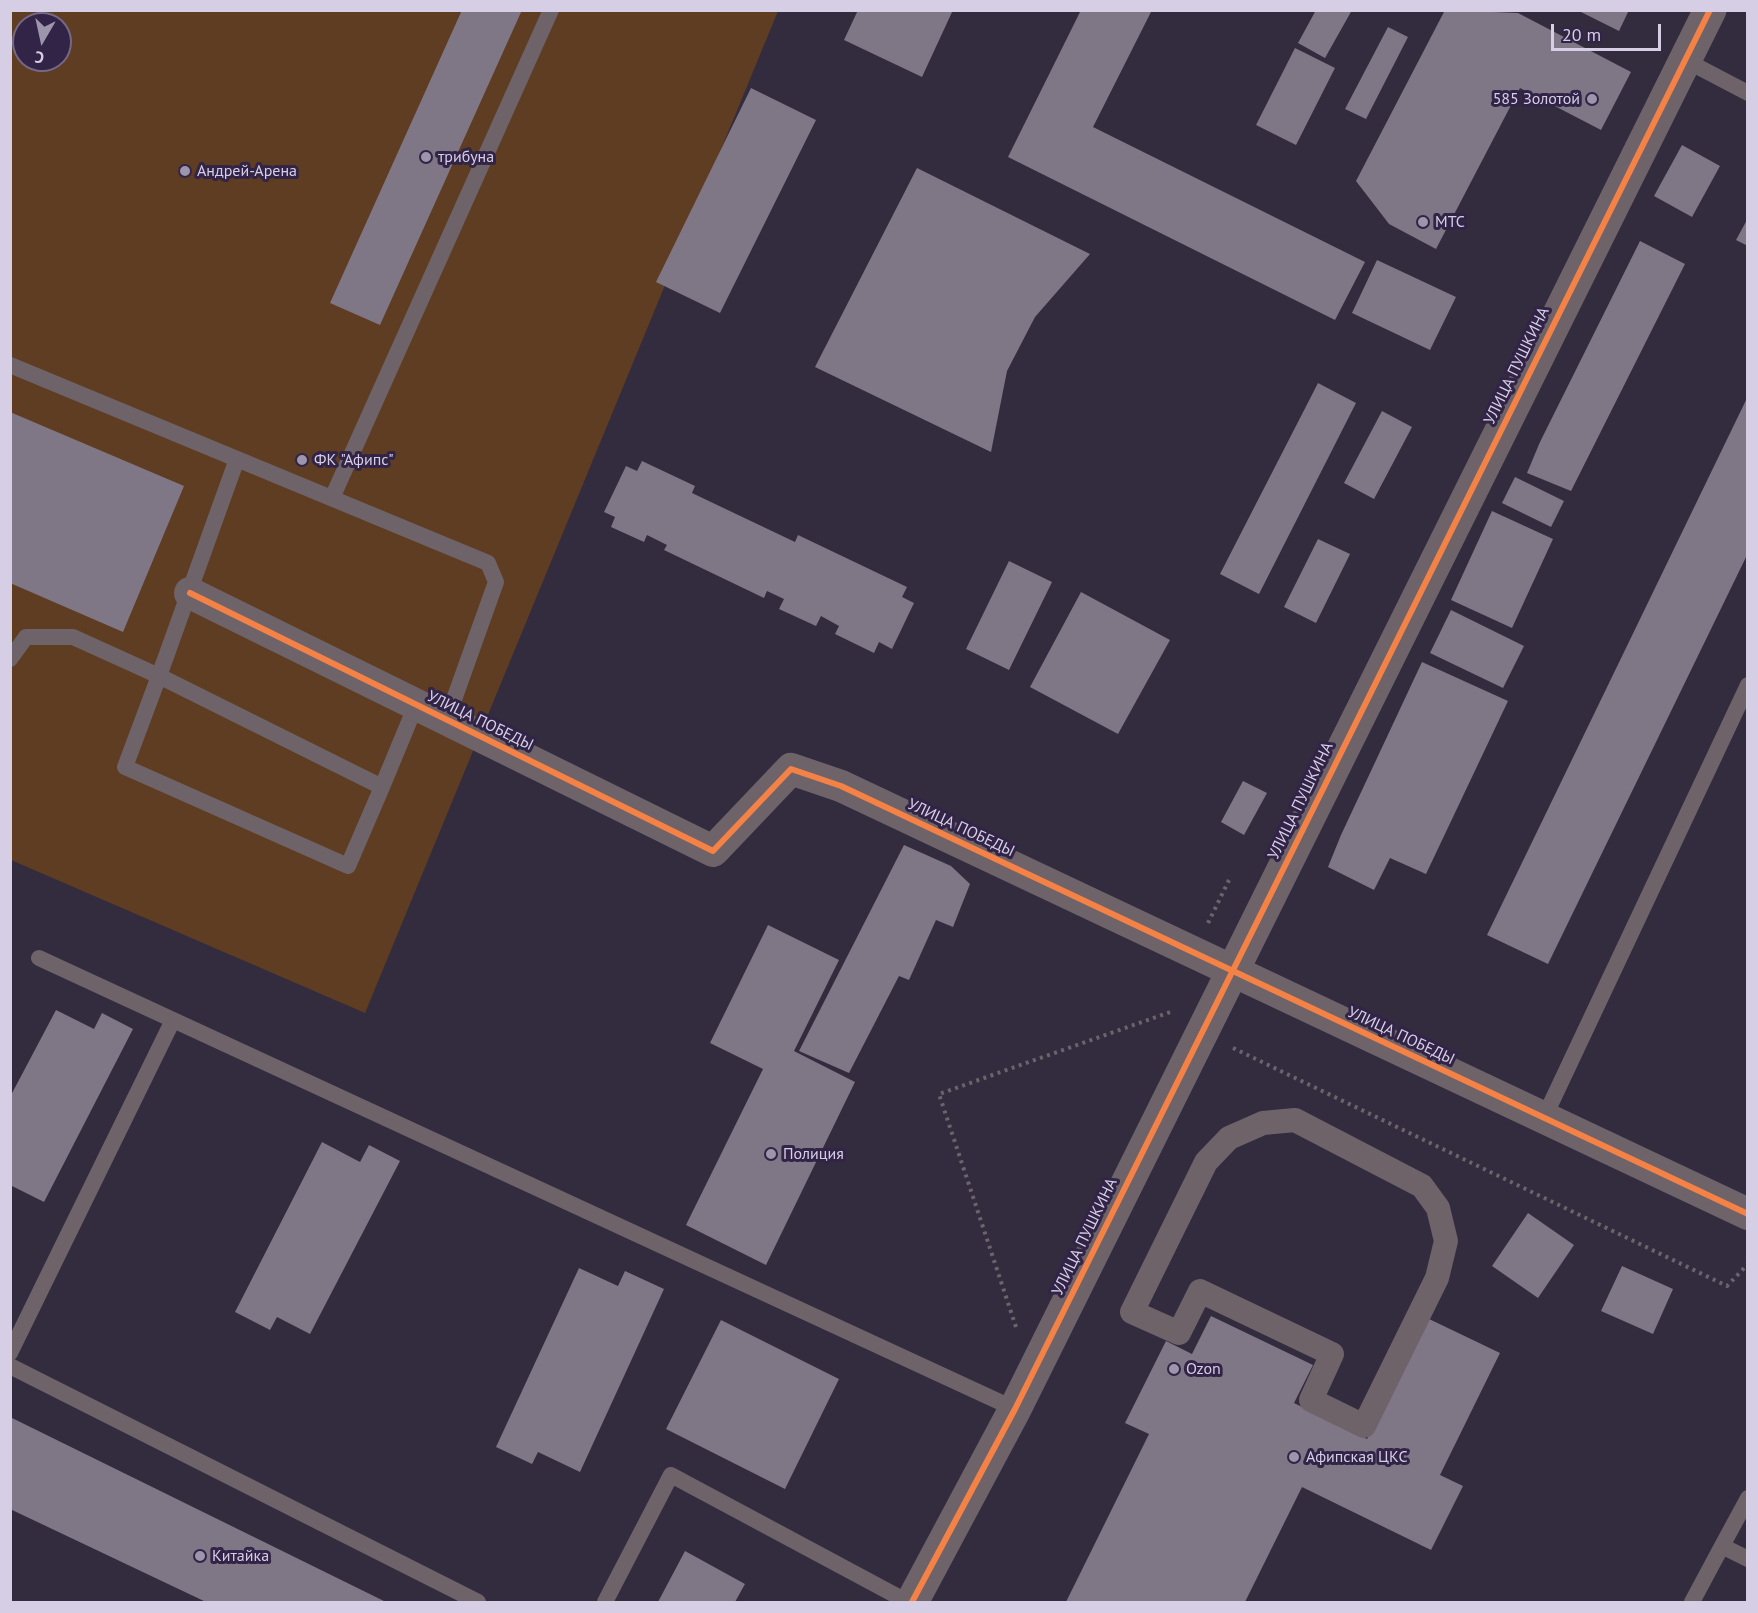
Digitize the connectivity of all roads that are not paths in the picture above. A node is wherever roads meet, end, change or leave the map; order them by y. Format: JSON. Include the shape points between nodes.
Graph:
{"nodes":[{"id":1,"x":551,"y":10,"type":"edge"},
{"id":2,"x":1710,"y":10,"type":"edge"},
{"id":3,"x":1685,"y":60,"type":"junction"},
{"id":4,"x":1748,"y":93,"type":"edge"},
{"id":5,"x":10,"y":365,"type":"edge"},
{"id":6,"x":237,"y":459,"type":"junction"},
{"id":7,"x":332,"y":498,"type":"junction"},
{"id":8,"x":189,"y":593,"type":"junction"},
{"id":9,"x":10,"y":659,"type":"edge"},
{"id":10,"x":159,"y":676,"type":"junction"},
{"id":11,"x":1748,"y":685,"type":"edge"},
{"id":12,"x":416,"y":705,"type":"junction"},
{"id":13,"x":447,"y":719,"type":"junction"},
{"id":14,"x":382,"y":787,"type":"junction"},
{"id":15,"x":39,"y":958,"type":"dead end"},
{"id":16,"x":1232,"y":970,"type":"junction"},
{"id":17,"x":173,"y":1020,"type":"junction"},
{"id":18,"x":1544,"y":1118,"type":"junction"},
{"id":19,"x":1748,"y":1214,"type":"edge"},
{"id":20,"x":1132,"y":1312,"type":"joint"},
{"id":21,"x":10,"y":1353,"type":"edge"},
{"id":22,"x":10,"y":1366,"type":"edge"},
{"id":23,"x":1015,"y":1409,"type":"junction"},
{"id":24,"x":1748,"y":1498,"type":"edge"},
{"id":25,"x":1722,"y":1546,"type":"junction"},
{"id":26,"x":1748,"y":1559,"type":"edge"},
{"id":27,"x":478,"y":1602,"type":"edge"},
{"id":28,"x":605,"y":1602,"type":"edge"},
{"id":29,"x":910,"y":1602,"type":"edge"},
{"id":30,"x":1692,"y":1602,"type":"edge"}],
"edges":[{"from":1,"to":7,"type":"lane"},
{"from":2,"to":3,"type":"street","name":"УЛИЦА ПУШКИНА"},
{"from":3,"to":4,"type":"lane"},
{"from":3,"to":16,"type":"street","name":"УЛИЦА ПУШКИНА"},
{"from":5,"to":6,"type":"lane"},
{"from":6,"to":7,"type":"lane"},
{"from":6,"to":8,"type":"lane"},
{"from":7,"to":13,"type":"lane","via":[[488,563],[496,582]]},
{"from":8,"to":10,"type":"lane"},
{"from":8,"to":12,"type":"street","name":"УЛИЦА ПОБЕДЫ"},
{"from":9,"to":10,"type":"lane","via":[[26,637],[73,637]]},
{"from":10,"to":14,"type":"lane"},
{"from":10,"to":14,"type":"lane","via":[[125,767],[348,866]]},
{"from":11,"to":18,"type":"lane"},
{"from":12,"to":13,"type":"street","name":"УЛИЦА ПОБЕДЫ"},
{"from":12,"to":14,"type":"lane"},
{"from":13,"to":16,"type":"street","name":"УЛИЦА ПОБЕДЫ","via":[[712,851],[791,770],[841,786]]},
{"from":15,"to":17,"type":"lane"},
{"from":16,"to":18,"type":"street","name":"УЛИЦА ПОБЕДЫ"},
{"from":16,"to":23,"type":"street","name":"УЛИЦА ПУШКИНА"},
{"from":17,"to":21,"type":"lane"},
{"from":17,"to":23,"type":"lane"},
{"from":18,"to":19,"type":"street","name":"УЛИЦА ПОБЕДЫ"},
{"from":20,"to":20,"type":"street","via":[[1206,1162],[1229,1138],[1263,1123],[1295,1120],[1422,1186],[1438,1208],[1446,1241],[1437,1278],[1364,1426],[1311,1400],[1332,1354],[1200,1292],[1179,1333]]},
{"from":22,"to":27,"type":"lane"},
{"from":23,"to":29,"type":"street","name":"УЛИЦА ПУШКИНА"},
{"from":24,"to":25,"type":"lane"},
{"from":25,"to":26,"type":"lane"},
{"from":25,"to":30,"type":"lane"},
{"from":28,"to":29,"type":"lane","via":[[671,1475]]}]}
